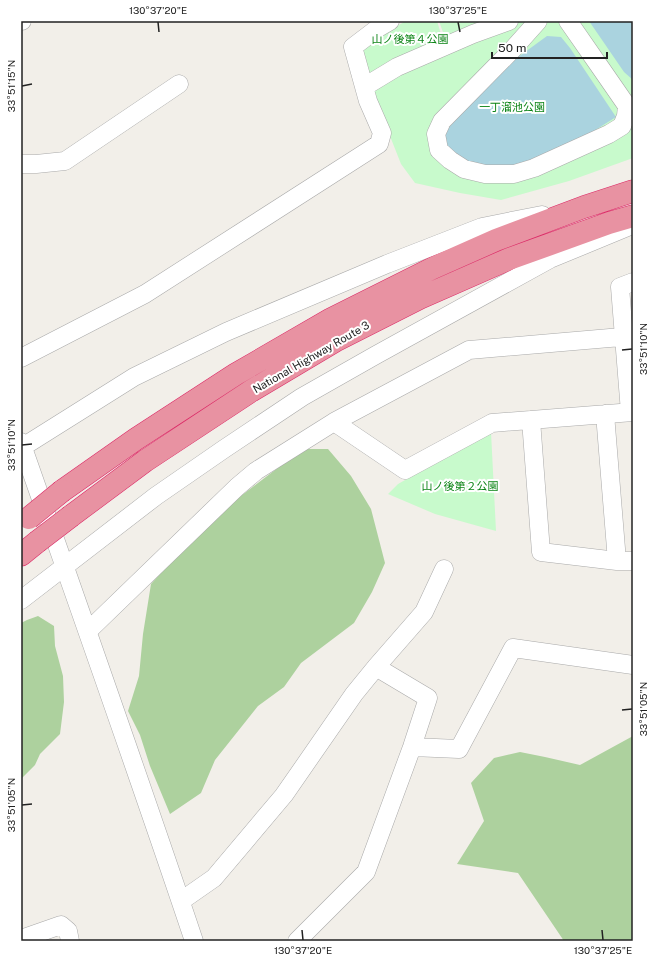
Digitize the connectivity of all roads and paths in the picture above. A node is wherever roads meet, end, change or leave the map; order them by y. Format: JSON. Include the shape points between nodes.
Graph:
{"nodes":[{"id":1,"x":390,"y":21,"type":"edge"},
{"id":2,"x":510,"y":21,"type":"edge"},
{"id":3,"x":538,"y":21,"type":"edge"},
{"id":4,"x":568,"y":21,"type":"edge"},
{"id":5,"x":179,"y":84,"type":"dead end"},
{"id":6,"x":364,"y":88,"type":"junction"},
{"id":7,"x":630,"y":106,"type":"edge"},
{"id":8,"x":21,"y":164,"type":"edge"},
{"id":9,"x":633,"y":191,"type":"edge"},
{"id":10,"x":584,"y":207,"type":"junction"},
{"id":11,"x":633,"y":216,"type":"edge"},
{"id":12,"x":633,"y":224,"type":"edge"},
{"id":13,"x":633,"y":282,"type":"edge"},
{"id":14,"x":629,"y":337,"type":"edge"},
{"id":15,"x":21,"y":358,"type":"edge"},
{"id":16,"x":631,"y":412,"type":"edge"},
{"id":17,"x":605,"y":414,"type":"junction"},
{"id":18,"x":531,"y":420,"type":"junction"},
{"id":19,"x":334,"y":422,"type":"junction"},
{"id":20,"x":22,"y":445,"type":"edge"},
{"id":21,"x":25,"y":521,"type":"edge"},
{"id":22,"x":29,"y":549,"type":"edge"},
{"id":23,"x":625,"y":561,"type":"edge"},
{"id":24,"x":64,"y":566,"type":"junction"},
{"id":25,"x":444,"y":569,"type":"dead end"},
{"id":26,"x":21,"y":600,"type":"edge"},
{"id":27,"x":88,"y":631,"type":"junction"},
{"id":28,"x":633,"y":665,"type":"edge"},
{"id":29,"x":376,"y":667,"type":"junction"},
{"id":30,"x":412,"y":746,"type":"junction"},
{"id":31,"x":181,"y":901,"type":"junction"},
{"id":32,"x":21,"y":939,"type":"edge"},
{"id":33,"x":70,"y":941,"type":"edge"},
{"id":34,"x":194,"y":941,"type":"edge"},
{"id":35,"x":297,"y":941,"type":"edge"}],
"edges":[{"from":1,"to":6,"type":"street","via":[[353,48]]},
{"from":2,"to":6,"type":"street","via":[[473,34],[398,67]]},
{"from":3,"to":7,"type":"street","via":[[442,120],[436,134],[444,155],[464,169],[485,174],[514,174],[534,168],[609,134],[622,126]]},
{"from":4,"to":7,"type":"street"},
{"from":5,"to":8,"type":"street","via":[[66,161]]},
{"from":6,"to":15,"type":"street","via":[[382,133],[379,144],[145,294]]},
{"from":9,"to":10,"type":"highway","name":"National Highway Route 3"},
{"from":10,"to":20,"type":"street","via":[[482,227],[226,332],[134,377]]},
{"from":10,"to":21,"type":"highway","name":"National Highway Route 3","bridge":true,"via":[[496,240],[331,319],[236,374],[143,434],[62,491]]},
{"from":11,"to":22,"type":"highway","name":"National Highway Route 3","bridge":true,"via":[[509,259],[420,298],[335,341],[251,391],[151,456]]},
{"from":12,"to":24,"type":"street","via":[[550,259],[302,397],[156,496]]},
{"from":13,"to":14,"type":"street","via":[[620,287]]},
{"from":14,"to":16,"type":"street"},
{"from":14,"to":19,"type":"street","via":[[469,350]]},
{"from":16,"to":17,"type":"street"},
{"from":17,"to":18,"type":"street"},
{"from":17,"to":23,"type":"street"},
{"from":18,"to":19,"type":"street","via":[[492,423],[405,470]]},
{"from":18,"to":23,"type":"street","via":[[541,552]]},
{"from":19,"to":27,"type":"street","via":[[256,471],[237,487]]},
{"from":20,"to":24,"type":"street"},
{"from":24,"to":26,"type":"street"},
{"from":24,"to":27,"type":"street"},
{"from":25,"to":29,"type":"street","via":[[424,612]]},
{"from":27,"to":31,"type":"street"},
{"from":28,"to":30,"type":"street","via":[[513,648],[459,750]]},
{"from":29,"to":30,"type":"street","via":[[428,698]]},
{"from":29,"to":31,"type":"street","via":[[354,694],[284,795],[214,878]]},
{"from":30,"to":35,"type":"street","via":[[366,872]]},
{"from":31,"to":34,"type":"street"},
{"from":32,"to":33,"type":"street","via":[[61,926],[68,931]]}]}
